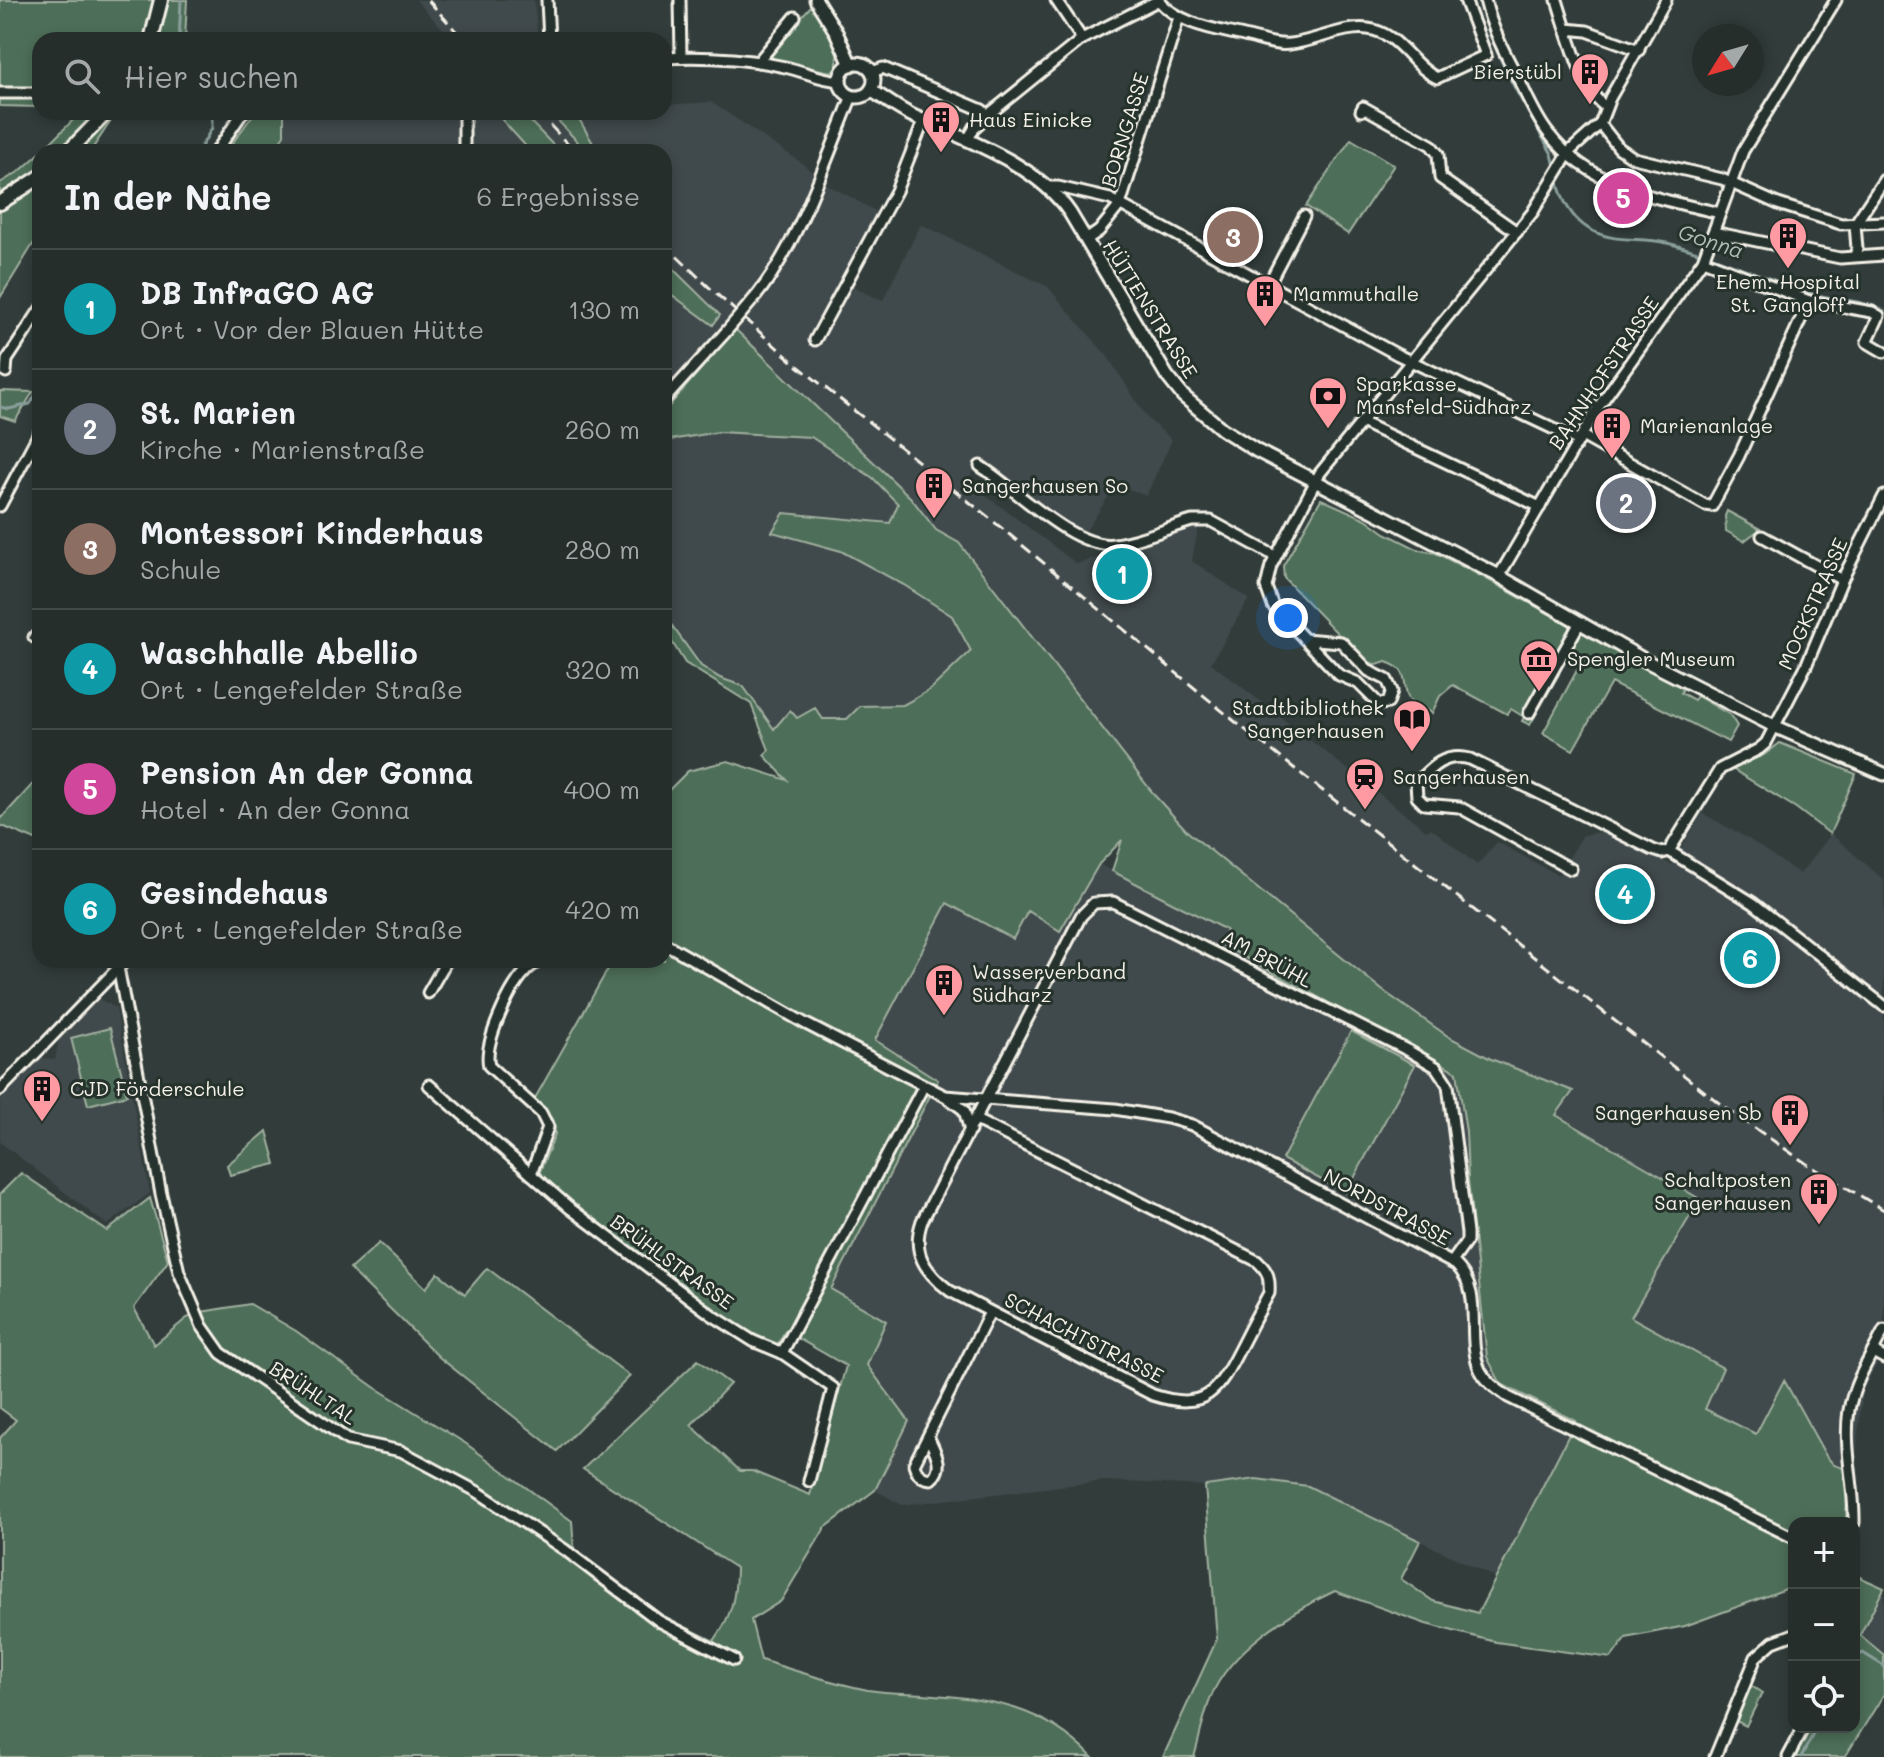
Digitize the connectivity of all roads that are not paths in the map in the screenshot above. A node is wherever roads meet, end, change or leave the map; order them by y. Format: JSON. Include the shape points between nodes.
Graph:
{"nodes":[{"id":1,"x":161,"y":0,"type":"edge"},
{"id":2,"x":547,"y":0,"type":"edge"},
{"id":3,"x":680,"y":0,"type":"edge"},
{"id":4,"x":816,"y":0,"type":"edge"},
{"id":5,"x":1056,"y":0,"type":"edge"},
{"id":6,"x":1159,"y":0,"type":"edge"},
{"id":7,"x":1465,"y":0,"type":"edge"},
{"id":8,"x":1485,"y":0,"type":"edge"},
{"id":9,"x":1557,"y":0,"type":"edge"},
{"id":10,"x":1666,"y":0,"type":"edge"},
{"id":11,"x":1836,"y":0,"type":"edge"},
{"id":12,"x":795,"y":17,"type":"dead end"},
{"id":13,"x":1179,"y":17,"type":"junction"},
{"id":14,"x":1566,"y":29,"type":"junction"},
{"id":15,"x":153,"y":32,"type":"edge"},
{"id":16,"x":549,"y":32,"type":"edge"},
{"id":17,"x":1082,"y":39,"type":"junction"},
{"id":18,"x":1639,"y":50,"type":"junction"},
{"id":19,"x":681,"y":57,"type":"junction"},
{"id":20,"x":672,"y":58,"type":"edge"},
{"id":21,"x":758,"y":62,"type":"junction"},
{"id":22,"x":851,"y":65,"type":"junction"},
{"id":23,"x":872,"y":72,"type":"junction"},
{"id":24,"x":841,"y":81,"type":"junction"},
{"id":25,"x":871,"y":90,"type":"junction"},
{"id":26,"x":0,"y":93,"type":"edge"},
{"id":27,"x":32,"y":93,"type":"edge"},
{"id":28,"x":852,"y":96,"type":"junction"},
{"id":29,"x":1606,"y":107,"type":"junction"},
{"id":30,"x":1361,"y":111,"type":"dead end"},
{"id":31,"x":988,"y":115,"type":"junction"},
{"id":32,"x":100,"y":120,"type":"edge"},
{"id":33,"x":238,"y":120,"type":"edge"},
{"id":34,"x":464,"y":120,"type":"edge"},
{"id":35,"x":924,"y":120,"type":"junction"},
{"id":36,"x":1600,"y":124,"type":"junction"},
{"id":37,"x":968,"y":139,"type":"junction"},
{"id":38,"x":80,"y":144,"type":"edge"},
{"id":39,"x":221,"y":144,"type":"edge"},
{"id":40,"x":464,"y":144,"type":"edge"},
{"id":41,"x":1568,"y":154,"type":"junction"},
{"id":42,"x":1884,"y":180,"type":"edge"},
{"id":43,"x":32,"y":182,"type":"edge"},
{"id":44,"x":1730,"y":182,"type":"junction"},
{"id":45,"x":1048,"y":187,"type":"junction"},
{"id":46,"x":0,"y":203,"type":"edge"},
{"id":47,"x":1120,"y":205,"type":"junction"},
{"id":48,"x":1720,"y":213,"type":"junction"},
{"id":49,"x":1304,"y":216,"type":"dead end"},
{"id":50,"x":1884,"y":222,"type":"edge"},
{"id":51,"x":1855,"y":224,"type":"junction"},
{"id":52,"x":1517,"y":232,"type":"junction"},
{"id":53,"x":1712,"y":236,"type":"junction"},
{"id":54,"x":1086,"y":240,"type":"junction"},
{"id":55,"x":1884,"y":255,"type":"edge"},
{"id":56,"x":1855,"y":256,"type":"junction"},
{"id":57,"x":1703,"y":258,"type":"junction"},
{"id":58,"x":1268,"y":285,"type":"junction"},
{"id":59,"x":1809,"y":301,"type":"junction"},
{"id":60,"x":32,"y":322,"type":"edge"},
{"id":61,"x":815,"y":340,"type":"dead end"},
{"id":62,"x":1884,"y":352,"type":"edge"},
{"id":63,"x":1411,"y":360,"type":"junction"},
{"id":64,"x":6,"y":372,"type":"dead end"},
{"id":65,"x":672,"y":391,"type":"edge"},
{"id":66,"x":1361,"y":422,"type":"junction"},
{"id":67,"x":1581,"y":438,"type":"junction"},
{"id":68,"x":32,"y":446,"type":"edge"},
{"id":69,"x":980,"y":466,"type":"dead end"},
{"id":70,"x":1314,"y":482,"type":"junction"},
{"id":71,"x":1884,"y":496,"type":"edge"},
{"id":72,"x":0,"y":506,"type":"edge"},
{"id":73,"x":1540,"y":507,"type":"junction"},
{"id":74,"x":1762,"y":536,"type":"dead end"},
{"id":75,"x":1275,"y":556,"type":"junction"},
{"id":76,"x":1499,"y":576,"type":"junction"},
{"id":77,"x":1842,"y":580,"type":"junction"},
{"id":78,"x":1579,"y":624,"type":"junction"},
{"id":79,"x":1304,"y":639,"type":"junction"},
{"id":80,"x":1529,"y":713,"type":"dead end"},
{"id":81,"x":1774,"y":726,"type":"junction"},
{"id":82,"x":1884,"y":774,"type":"edge"},
{"id":83,"x":1669,"y":851,"type":"junction"},
{"id":84,"x":1571,"y":869,"type":"dead end"},
{"id":85,"x":672,"y":947,"type":"edge"},
{"id":86,"x":118,"y":968,"type":"edge"},
{"id":87,"x":123,"y":968,"type":"edge"},
{"id":88,"x":442,"y":968,"type":"edge"},
{"id":89,"x":530,"y":968,"type":"edge"},
{"id":90,"x":428,"y":993,"type":"dead end"},
{"id":91,"x":1884,"y":1006,"type":"edge"},
{"id":92,"x":429,"y":1085,"type":"dead end"},
{"id":93,"x":923,"y":1087,"type":"junction"},
{"id":94,"x":0,"y":1090,"type":"edge"},
{"id":95,"x":945,"y":1096,"type":"junction"},
{"id":96,"x":987,"y":1099,"type":"junction"},
{"id":97,"x":976,"y":1120,"type":"junction"},
{"id":98,"x":970,"y":1131,"type":"junction"},
{"id":99,"x":531,"y":1174,"type":"junction"},
{"id":100,"x":1452,"y":1262,"type":"junction"},
{"id":101,"x":990,"y":1312,"type":"junction"},
{"id":102,"x":1884,"y":1330,"type":"edge"},
{"id":103,"x":1873,"y":1352,"type":"junction"},
{"id":104,"x":782,"y":1353,"type":"junction"},
{"id":105,"x":1884,"y":1358,"type":"edge"},
{"id":106,"x":928,"y":1436,"type":"dead end"},
{"id":107,"x":809,"y":1481,"type":"dead end"},
{"id":108,"x":1854,"y":1517,"type":"edge"},
{"id":109,"x":1788,"y":1535,"type":"edge"},
{"id":110,"x":1788,"y":1636,"type":"edge"},
{"id":111,"x":734,"y":1660,"type":"dead end"},
{"id":112,"x":1801,"y":1733,"type":"edge"},
{"id":113,"x":1715,"y":1757,"type":"edge"},
{"id":114,"x":1788,"y":1757,"type":"edge"}],
"edges":[{"from":1,"to":15,"type":"main road"},
{"from":2,"to":16,"type":"street"},
{"from":3,"to":19,"type":"street"},
{"from":4,"to":22,"type":"street"},
{"from":5,"to":17,"type":"street"},
{"from":6,"to":13,"type":"street"},
{"from":6,"to":17,"type":"street"},
{"from":7,"to":13,"type":"street","via":[[1486,55],[1437,78],[1391,37],[1370,29],[1285,45],[1216,31]]},
{"from":8,"to":41,"type":"street","via":[[1534,111]]},
{"from":9,"to":14,"type":"street"},
{"from":10,"to":18,"type":"street"},
{"from":11,"to":44,"type":"street","name":"BAHNHOFSTRASSE","via":[[1747,144]]},
{"from":12,"to":21,"type":"street"},
{"from":13,"to":47,"type":"street","name":"BORNGASSE"},
{"from":14,"to":18,"type":"street"},
{"from":14,"to":29,"type":"street","via":[[1581,73]]},
{"from":17,"to":31,"type":"street"},
{"from":18,"to":29,"type":"street"},
{"from":19,"to":20,"type":"street"},
{"from":19,"to":21,"type":"street"},
{"from":21,"to":24,"type":"street"},
{"from":22,"to":23,"type":"street","via":[[862,64]]},
{"from":22,"to":24,"type":"street"},
{"from":23,"to":25,"type":"street"},
{"from":23,"to":31,"type":"street","via":[[883,68]]},
{"from":24,"to":28,"type":"street"},
{"from":25,"to":28,"type":"street"},
{"from":25,"to":35,"type":"street","name":"HÜTTENSTRASSE"},
{"from":26,"to":27,"type":"street"},
{"from":28,"to":65,"type":"street","bridge":true,"via":[[772,277]]},
{"from":29,"to":36,"type":"street"},
{"from":30,"to":52,"type":"street","via":[[1363,107],[1431,145],[1438,154],[1440,178]]},
{"from":31,"to":37,"type":"street"},
{"from":32,"to":38,"type":"main road"},
{"from":33,"to":39,"type":"street"},
{"from":34,"to":40,"type":"street"},
{"from":35,"to":37,"type":"street","name":"HÜTTENSTRASSE"},
{"from":35,"to":61,"type":"street","via":[[896,191]]},
{"from":36,"to":41,"type":"street"},
{"from":36,"to":44,"type":"street","via":[[1627,155]]},
{"from":37,"to":45,"type":"street","name":"HÜTTENSTRASSE"},
{"from":41,"to":48,"type":"street","via":[[1626,189]]},
{"from":41,"to":52,"type":"street"},
{"from":42,"to":51,"type":"street"},
{"from":43,"to":46,"type":"main road"},
{"from":44,"to":48,"type":"street","name":"BAHNHOFSTRASSE"},
{"from":44,"to":51,"type":"street","via":[[1778,204]]},
{"from":45,"to":47,"type":"street"},
{"from":45,"to":54,"type":"street","name":"HÜTTENSTRASSE"},
{"from":47,"to":54,"type":"street","name":"BORNGASSE"},
{"from":47,"to":58,"type":"street"},
{"from":48,"to":53,"type":"street","name":"BAHNHOFSTRASSE"},
{"from":49,"to":58,"type":"street"},
{"from":50,"to":51,"type":"street"},
{"from":51,"to":56,"type":"street"},
{"from":52,"to":63,"type":"street"},
{"from":53,"to":56,"type":"street","via":[[1840,258]]},
{"from":53,"to":57,"type":"street","name":"BAHNHOFSTRASSE"},
{"from":54,"to":70,"type":"street","name":"HÜTTENSTRASSE","via":[[1177,390],[1222,429]]},
{"from":55,"to":56,"type":"street"},
{"from":57,"to":59,"type":"street"},
{"from":57,"to":67,"type":"street","name":"BAHNHOFSTRASSE"},
{"from":58,"to":63,"type":"street"},
{"from":59,"to":62,"type":"street","via":[[1879,316],[1867,342]]},
{"from":59,"to":67,"type":"street","via":[[1712,506]]},
{"from":60,"to":64,"type":"street","via":[[7,360]]},
{"from":63,"to":66,"type":"street"},
{"from":63,"to":67,"type":"street"},
{"from":66,"to":70,"type":"street"},
{"from":66,"to":73,"type":"street"},
{"from":67,"to":73,"type":"street","name":"BAHNHOFSTRASSE"},
{"from":68,"to":72,"type":"street"},
{"from":69,"to":75,"type":"street","via":[[1078,536],[1111,545],[1206,519]]},
{"from":70,"to":75,"type":"street"},
{"from":70,"to":76,"type":"street","name":"HÜTTENSTRASSE"},
{"from":71,"to":77,"type":"street","name":"MOGKSTRASSE"},
{"from":73,"to":76,"type":"street","name":"BAHNHOFSTRASSE"},
{"from":74,"to":77,"type":"street"},
{"from":75,"to":79,"type":"street","via":[[1267,597]]},
{"from":76,"to":78,"type":"street","name":"HÜTTENSTRASSE"},
{"from":77,"to":81,"type":"street","name":"MOGKSTRASSE"},
{"from":78,"to":80,"type":"street"},
{"from":78,"to":81,"type":"street","name":"HÜTTENSTRASSE"},
{"from":79,"to":79,"type":"street","via":[[1341,677],[1358,683],[1379,704],[1390,698],[1388,681],[1369,671],[1341,642]]},
{"from":81,"to":82,"type":"street","name":"HÜTTENSTRASSE"},
{"from":81,"to":83,"type":"street","name":"MOGKSTRASSE","via":[[1763,747],[1720,769]]},
{"from":83,"to":84,"type":"street","via":[[1653,850],[1466,757],[1440,761],[1416,783],[1417,797],[1424,804],[1459,807]]},
{"from":83,"to":91,"type":"street","via":[[1753,903]]},
{"from":85,"to":93,"type":"street"},
{"from":86,"to":94,"type":"street"},
{"from":87,"to":111,"type":"street","name":"BRÜHLTAL","via":[[179,1272],[202,1326],[221,1353],[348,1440],[401,1451],[478,1492],[659,1621]]},
{"from":88,"to":90,"type":"street"},
{"from":89,"to":99,"type":"street","via":[[503,1007],[486,1056],[489,1066],[541,1113],[548,1127]]},
{"from":92,"to":99,"type":"street","name":"BRÜHLSTRASSE"},
{"from":93,"to":95,"type":"street"},
{"from":93,"to":104,"type":"street"},
{"from":95,"to":96,"type":"street","name":"NORDSTRASSE"},
{"from":95,"to":98,"type":"street","via":[[964,1110]]},
{"from":96,"to":97,"type":"street","name":"SCHACHTSTRASSE"},
{"from":96,"to":100,"type":"street","name":"NORDSTRASSE","via":[[1115,1109],[1192,1125]]},
{"from":96,"to":100,"type":"street","name":"AM BRÜHL","via":[[1083,913],[1094,903],[1113,902],[1439,1070],[1450,1092],[1467,1233]]},
{"from":97,"to":98,"type":"street","name":"SCHACHTSTRASSE"},
{"from":97,"to":101,"type":"street","name":"SCHACHTSTRASSE","via":[[1257,1261],[1270,1279],[1269,1293],[1222,1383],[1196,1400],[1153,1395]]},
{"from":98,"to":101,"type":"street","name":"SCHACHTSTRASSE","via":[[922,1221],[917,1251],[935,1279]]},
{"from":99,"to":104,"type":"street","name":"BRÜHLSTRASSE","via":[[712,1315]]},
{"from":100,"to":109,"type":"street","name":"NORDSTRASSE","via":[[1471,1290],[1477,1357],[1491,1385]]},
{"from":101,"to":106,"type":"street"},
{"from":102,"to":103,"type":"street"},
{"from":103,"to":105,"type":"street"},
{"from":103,"to":108,"type":"street","via":[[1848,1418]]},
{"from":104,"to":107,"type":"street","name":"BRÜHLSTRASSE","via":[[833,1388]]},
{"from":110,"to":113,"type":"street","via":[[1755,1658]]},
{"from":112,"to":114,"type":"street"}]}
